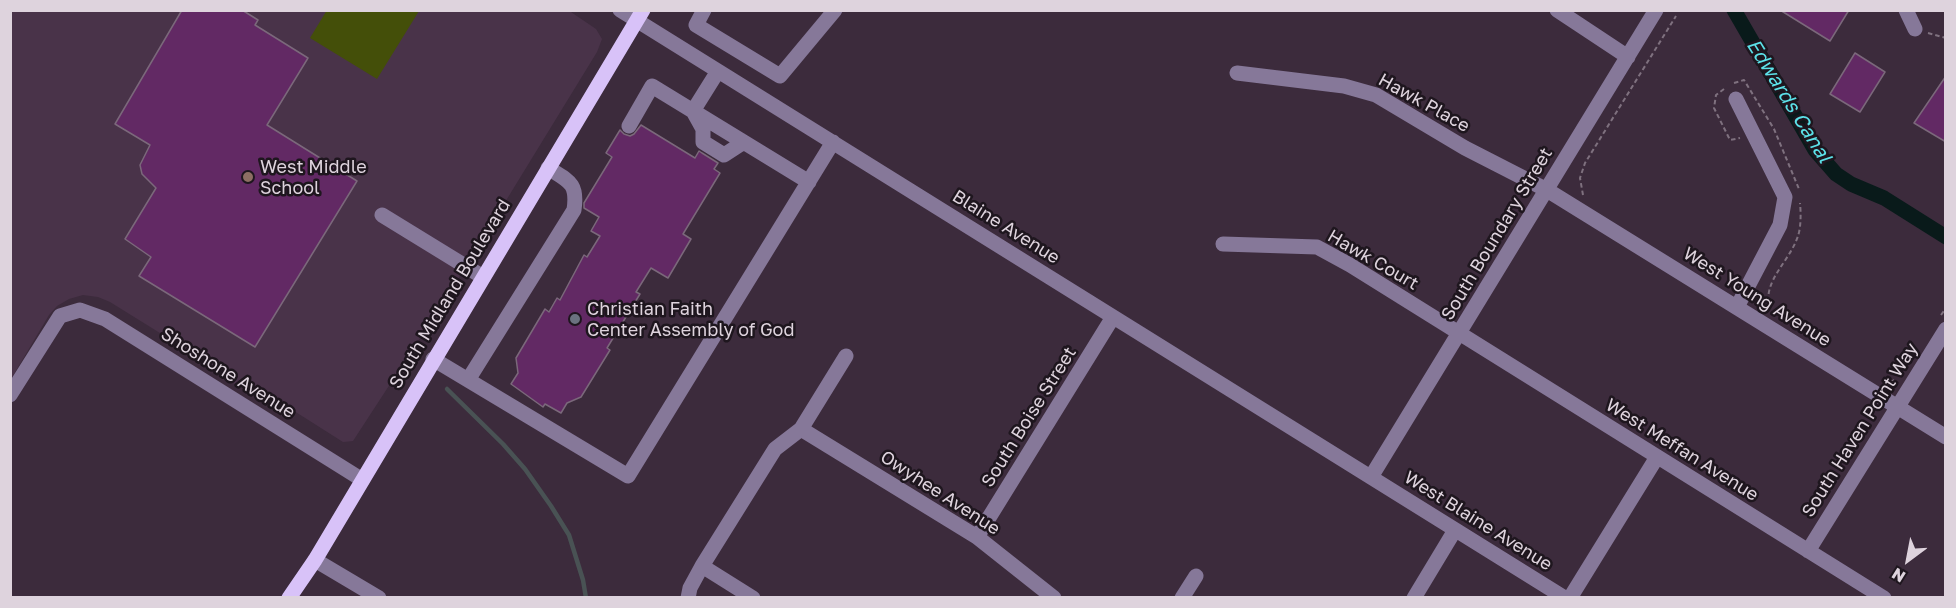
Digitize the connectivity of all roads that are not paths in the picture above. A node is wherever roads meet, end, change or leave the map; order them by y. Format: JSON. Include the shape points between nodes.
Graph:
{"nodes":[{"id":1,"x":620,"y":10,"type":"edge"},
{"id":2,"x":704,"y":10,"type":"edge"},
{"id":3,"x":835,"y":10,"type":"edge"},
{"id":4,"x":1557,"y":10,"type":"edge"},
{"id":5,"x":1656,"y":10,"type":"edge"},
{"id":6,"x":1906,"y":10,"type":"edge"},
{"id":7,"x":640,"y":16,"type":"edge"},
{"id":8,"x":1915,"y":29,"type":"dead end"},
{"id":9,"x":1628,"y":57,"type":"junction"},
{"id":10,"x":718,"y":71,"type":"junction"},
{"id":11,"x":1237,"y":73,"type":"dead end"},
{"id":12,"x":1736,"y":99,"type":"dead end"},
{"id":13,"x":693,"y":111,"type":"junction"},
{"id":14,"x":629,"y":126,"type":"dead end"},
{"id":15,"x":744,"y":142,"type":"junction"},
{"id":16,"x":833,"y":142,"type":"junction"},
{"id":17,"x":548,"y":168,"type":"junction"},
{"id":18,"x":808,"y":182,"type":"junction"},
{"id":19,"x":1547,"y":190,"type":"junction"},
{"id":20,"x":382,"y":215,"type":"dead end"},
{"id":21,"x":1223,"y":244,"type":"dead end"},
{"id":22,"x":483,"y":278,"type":"junction"},
{"id":23,"x":1737,"y":307,"type":"junction"},
{"id":24,"x":1113,"y":317,"type":"junction"},
{"id":25,"x":1942,"y":323,"type":"edge"},
{"id":26,"x":1459,"y":335,"type":"junction"},
{"id":27,"x":846,"y":356,"type":"dead end"},
{"id":28,"x":433,"y":359,"type":"junction"},
{"id":29,"x":468,"y":380,"type":"junction"},
{"id":30,"x":10,"y":395,"type":"edge"},
{"id":31,"x":1898,"y":407,"type":"junction"},
{"id":32,"x":801,"y":429,"type":"junction"},
{"id":33,"x":1946,"y":437,"type":"edge"},
{"id":34,"x":1658,"y":457,"type":"junction"},
{"id":35,"x":1371,"y":477,"type":"junction"},
{"id":36,"x":361,"y":479,"type":"junction"},
{"id":37,"x":1455,"y":530,"type":"junction"},
{"id":38,"x":977,"y":537,"type":"junction"},
{"id":39,"x":1808,"y":551,"type":"junction"},
{"id":40,"x":315,"y":560,"type":"junction"},
{"id":41,"x":702,"y":566,"type":"junction"},
{"id":42,"x":1196,"y":576,"type":"dead end"},
{"id":43,"x":289,"y":597,"type":"edge"},
{"id":44,"x":379,"y":597,"type":"edge"},
{"id":45,"x":688,"y":597,"type":"edge"},
{"id":46,"x":753,"y":597,"type":"edge"},
{"id":47,"x":1054,"y":597,"type":"edge"},
{"id":48,"x":1182,"y":597,"type":"edge"},
{"id":49,"x":1414,"y":597,"type":"edge"},
{"id":50,"x":1565,"y":597,"type":"edge"},
{"id":51,"x":1570,"y":597,"type":"edge"},
{"id":52,"x":1884,"y":597,"type":"edge"}],
"edges":[{"from":1,"to":7,"type":"street","name":"Blaine Avenue"},
{"from":2,"to":3,"type":"street","via":[[696,25],[780,76]]},
{"from":4,"to":9,"type":"street"},
{"from":5,"to":9,"type":"street","name":"South Boundary Street"},
{"from":6,"to":8,"type":"street"},
{"from":7,"to":10,"type":"street","name":"Blaine Avenue"},
{"from":7,"to":17,"type":"main road","name":"South Midland Boulevard"},
{"from":9,"to":19,"type":"street","name":"South Boundary Street"},
{"from":10,"to":13,"type":"street"},
{"from":10,"to":16,"type":"street","name":"Blaine Avenue"},
{"from":11,"to":19,"type":"street","name":"Hawk Place","via":[[1344,86],[1376,95],[1465,148]]},
{"from":12,"to":23,"type":"street","via":[[1785,197],[1780,225]]},
{"from":13,"to":14,"type":"street","via":[[652,86]]},
{"from":13,"to":15,"type":"street"},
{"from":13,"to":15,"type":"street","via":[[703,129],[703,142],[724,154]]},
{"from":15,"to":18,"type":"street"},
{"from":16,"to":18,"type":"street"},
{"from":16,"to":24,"type":"street","name":"Blaine Avenue"},
{"from":17,"to":22,"type":"main road","name":"South Midland Boulevard"},
{"from":17,"to":29,"type":"street","via":[[572,185],[576,195],[574,210]]},
{"from":18,"to":29,"type":"street","via":[[628,476]]},
{"from":19,"to":23,"type":"street","name":"West Young Avenue"},
{"from":19,"to":26,"type":"street","name":"South Boundary Street"},
{"from":20,"to":22,"type":"street"},
{"from":21,"to":26,"type":"street","name":"Hawk Court","via":[[1317,247]]},
{"from":22,"to":28,"type":"main road","name":"South Midland Boulevard"},
{"from":23,"to":31,"type":"street","name":"West Young Avenue"},
{"from":24,"to":35,"type":"street","name":"Blaine Avenue"},
{"from":24,"to":38,"type":"street","name":"South Boise Street"},
{"from":25,"to":31,"type":"street","name":"South Haven Point Way"},
{"from":26,"to":34,"type":"street","name":"West Meffan Avenue"},
{"from":26,"to":35,"type":"street","name":"South Boundary Street"},
{"from":27,"to":32,"type":"street"},
{"from":28,"to":29,"type":"street"},
{"from":28,"to":36,"type":"main road","name":"South Midland Boulevard"},
{"from":30,"to":36,"type":"street","name":"Shoshone Avenue","via":[[60,315],[80,310],[105,320]]},
{"from":31,"to":33,"type":"street","name":"West Young Avenue"},
{"from":31,"to":39,"type":"street","name":"South Haven Point Way"},
{"from":32,"to":38,"type":"street","name":"Owyhee Avenue"},
{"from":32,"to":41,"type":"street","via":[[775,449]]},
{"from":34,"to":39,"type":"street","name":"West Meffan Avenue"},
{"from":34,"to":51,"type":"street"},
{"from":35,"to":37,"type":"street","name":"West Blaine Avenue"},
{"from":36,"to":40,"type":"main road","name":"South Midland Boulevard"},
{"from":37,"to":49,"type":"street"},
{"from":37,"to":50,"type":"street","name":"West Blaine Avenue"},
{"from":38,"to":47,"type":"street","name":"Owyhee Avenue"},
{"from":39,"to":52,"type":"street","name":"West Meffan Avenue"},
{"from":40,"to":43,"type":"main road","name":"South Midland Boulevard"},
{"from":40,"to":44,"type":"street"},
{"from":41,"to":45,"type":"street"},
{"from":41,"to":46,"type":"street"},
{"from":42,"to":48,"type":"street"}]}
